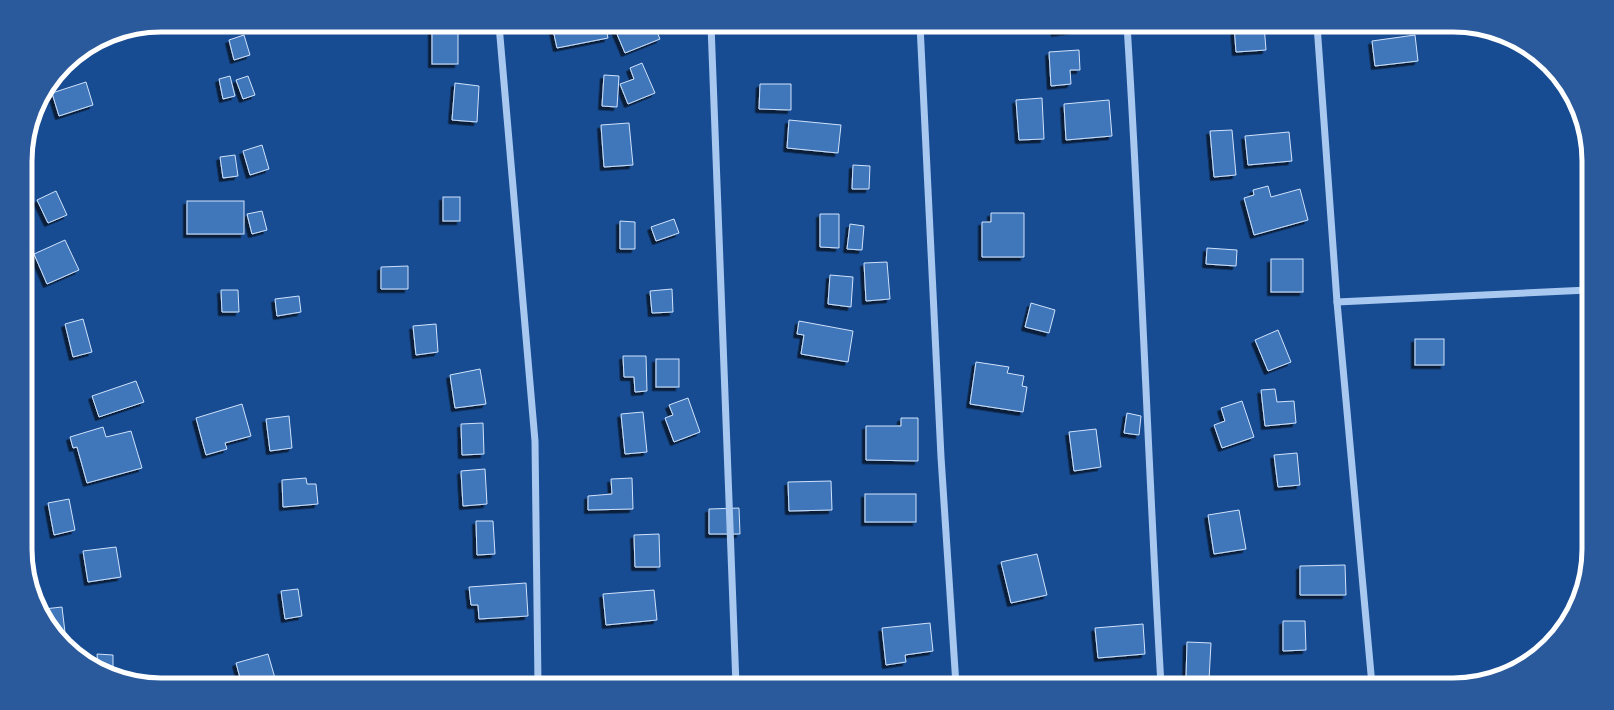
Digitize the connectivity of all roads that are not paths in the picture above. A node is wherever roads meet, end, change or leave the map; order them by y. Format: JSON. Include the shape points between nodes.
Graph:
{"nodes":[{"id":1,"x":500,"y":32,"type":"edge"},
{"id":2,"x":711,"y":32,"type":"edge"},
{"id":3,"x":920,"y":32,"type":"edge"},
{"id":4,"x":1127,"y":32,"type":"edge"},
{"id":5,"x":1318,"y":32,"type":"edge"},
{"id":6,"x":1582,"y":290,"type":"edge"},
{"id":7,"x":1337,"y":302,"type":"junction"},
{"id":8,"x":538,"y":678,"type":"edge"},
{"id":9,"x":736,"y":678,"type":"edge"},
{"id":10,"x":956,"y":678,"type":"edge"},
{"id":11,"x":1161,"y":678,"type":"edge"},
{"id":12,"x":1371,"y":678,"type":"edge"}],
"edges":[{"from":1,"to":8,"type":"street","via":[[536,441]]},
{"from":2,"to":9,"type":"street"},
{"from":3,"to":10,"type":"street","via":[[941,457]]},
{"from":4,"to":11,"type":"street","via":[[1137,179],[1151,525]]},
{"from":5,"to":7,"type":"street"},
{"from":6,"to":7,"type":"street"},
{"from":7,"to":12,"type":"street"}]}
